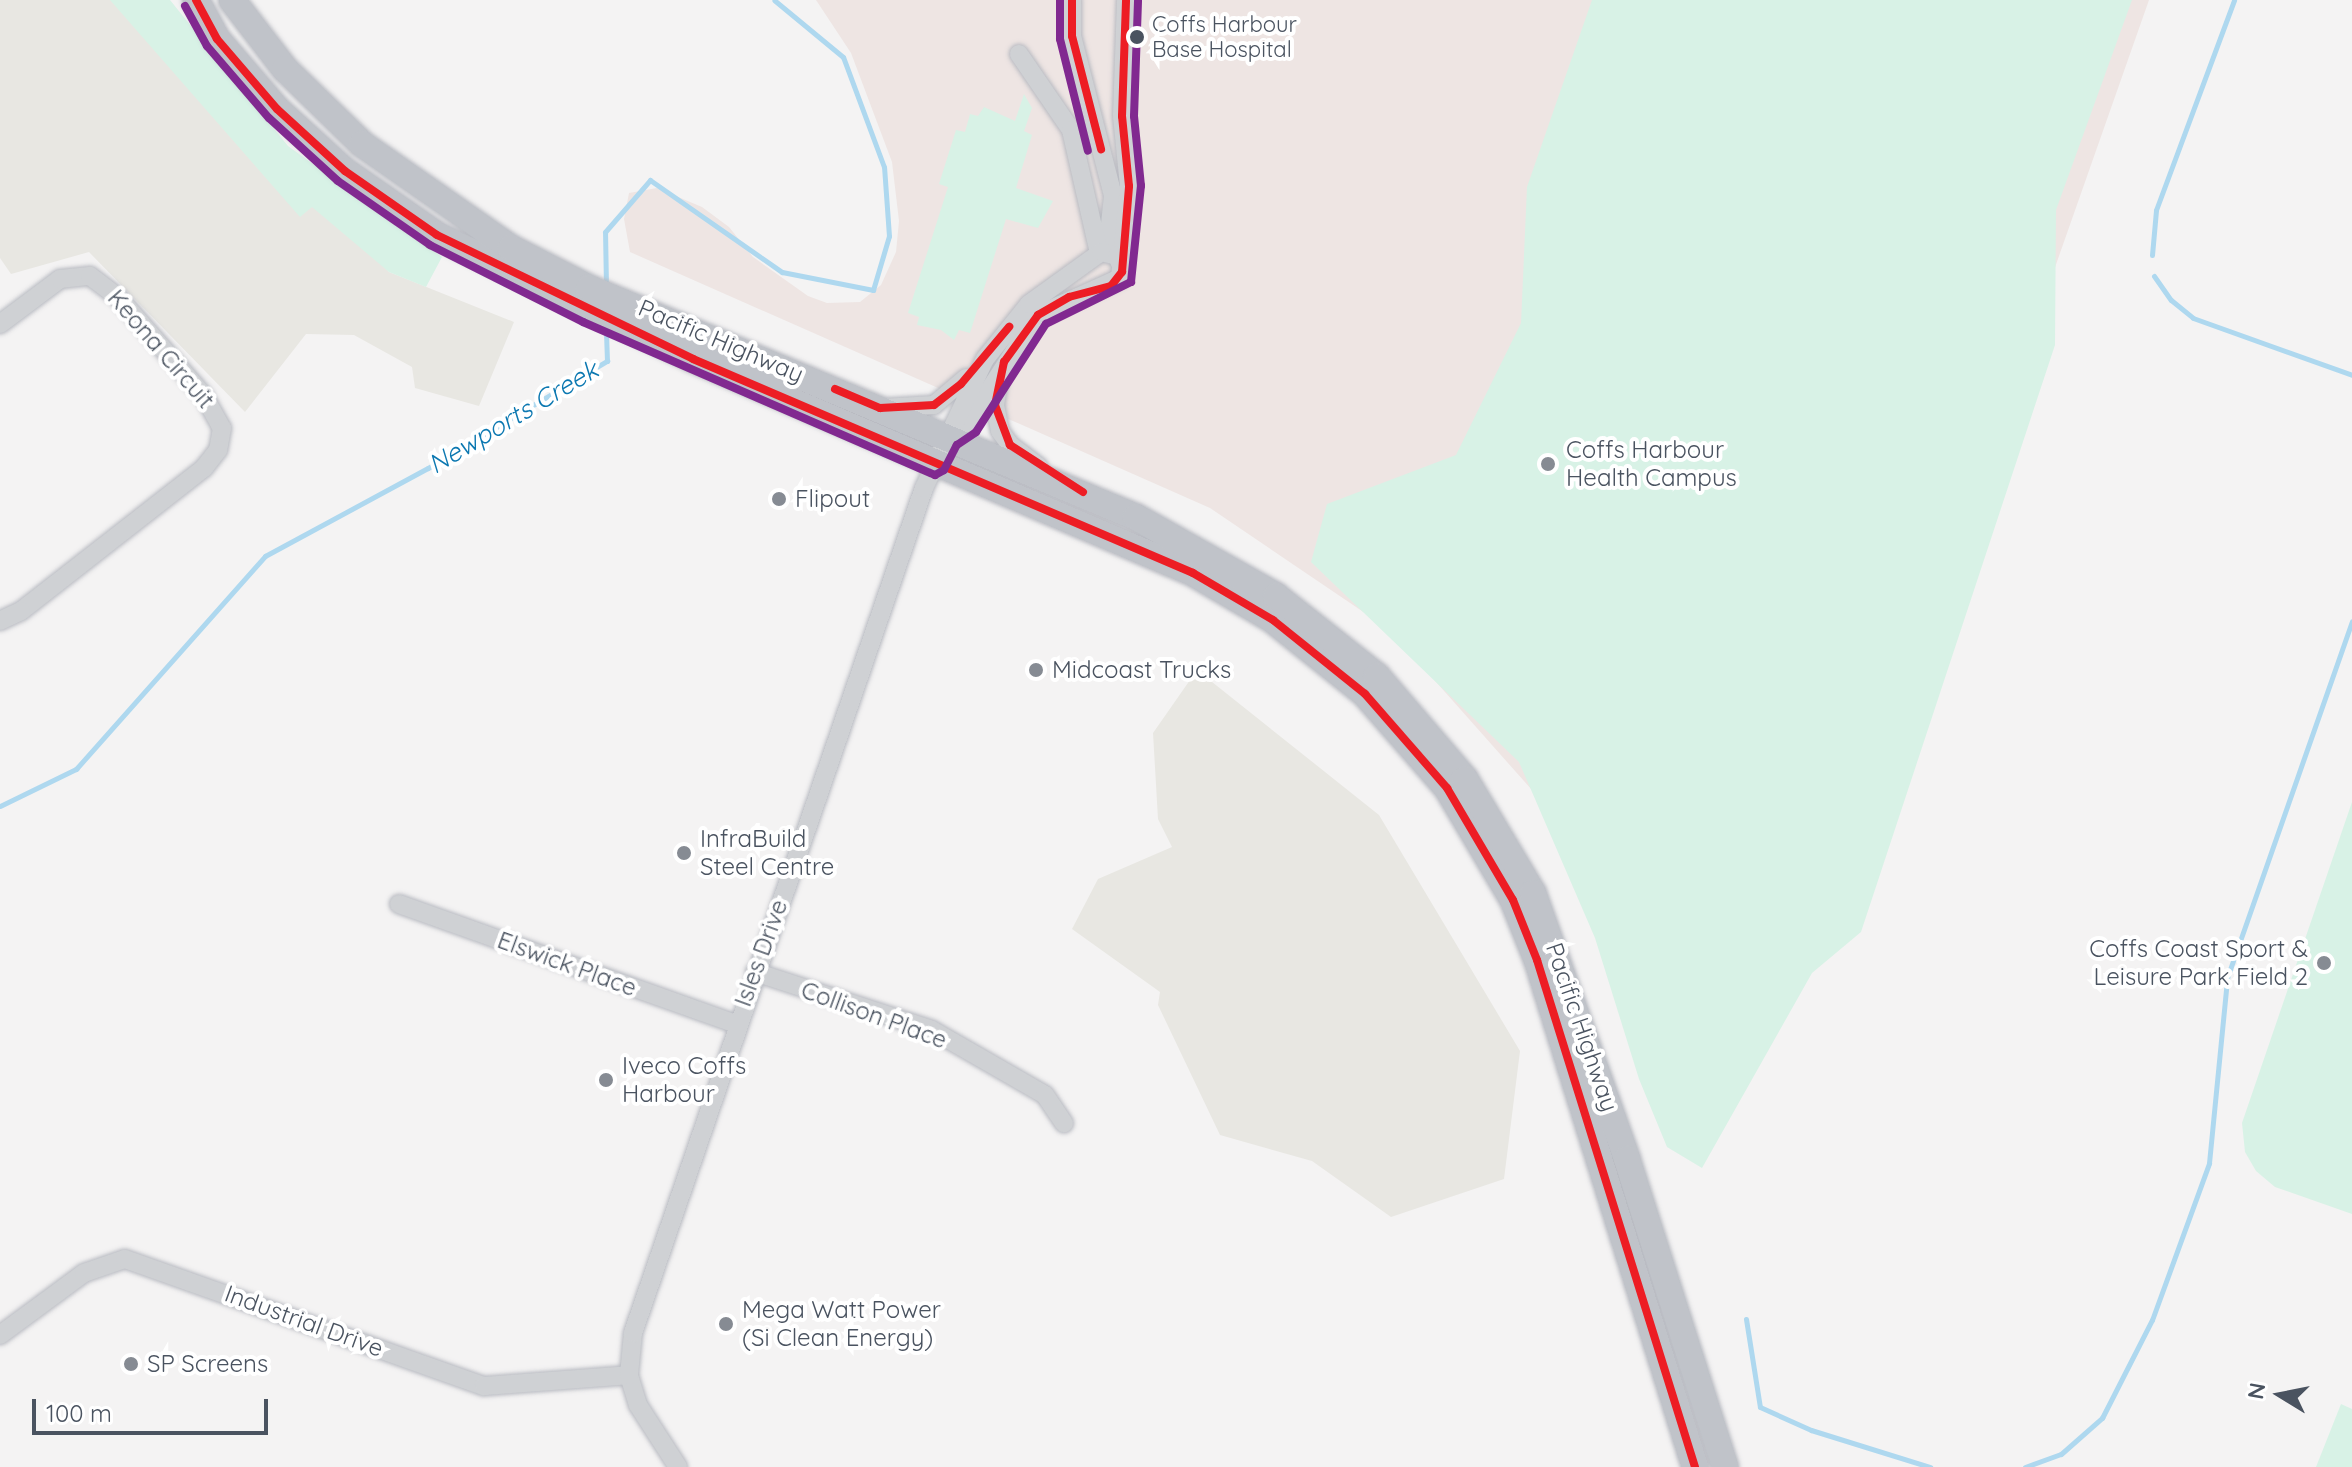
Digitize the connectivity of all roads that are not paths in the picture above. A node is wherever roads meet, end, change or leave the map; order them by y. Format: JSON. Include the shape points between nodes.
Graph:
{"nodes":[{"id":1,"x":196,"y":0,"type":"edge"},
{"id":2,"x":232,"y":0,"type":"edge"},
{"id":3,"x":1072,"y":0,"type":"edge"},
{"id":4,"x":1126,"y":0,"type":"edge"},
{"id":5,"x":1019,"y":54,"type":"dead end"},
{"id":6,"x":1099,"y":255,"type":"junction"},
{"id":7,"x":1122,"y":268,"type":"junction"},
{"id":8,"x":1105,"y":286,"type":"junction"},
{"id":9,"x":588,"y":300,"type":"junction"},
{"id":10,"x":2,"y":316,"type":"edge"},
{"id":11,"x":629,"y":316,"type":"junction"},
{"id":12,"x":985,"y":359,"type":"junction"},
{"id":13,"x":1004,"y":362,"type":"junction"},
{"id":14,"x":880,"y":408,"type":"junction"},
{"id":15,"x":948,"y":437,"type":"junction"},
{"id":16,"x":935,"y":463,"type":"junction"},
{"id":17,"x":1072,"y":488,"type":"junction"},
{"id":18,"x":0,"y":621,"type":"edge"},
{"id":19,"x":399,"y":904,"type":"dead end"},
{"id":20,"x":755,"y":972,"type":"junction"},
{"id":21,"x":736,"y":1024,"type":"junction"},
{"id":22,"x":1064,"y":1123,"type":"dead end"},
{"id":23,"x":0,"y":1335,"type":"edge"},
{"id":24,"x":629,"y":1375,"type":"junction"},
{"id":25,"x":678,"y":1467,"type":"edge"},
{"id":26,"x":1695,"y":1467,"type":"edge"},
{"id":27,"x":1725,"y":1467,"type":"edge"}],
"edges":[{"from":1,"to":9,"type":"highway","name":"Pacific Highway","via":[[244,72],[345,171],[471,255]]},
{"from":2,"to":9,"type":"highway","name":"Pacific Highway","via":[[285,69],[362,144],[456,214]]},
{"from":3,"to":6,"type":"street","via":[[1074,47],[1113,196]]},
{"from":4,"to":7,"type":"street","via":[[1122,116],[1129,186]]},
{"from":5,"to":6,"type":"street","via":[[1071,130]]},
{"from":6,"to":7,"type":"street","via":[[1117,256]]},
{"from":6,"to":8,"type":"street","via":[[1091,278]]},
{"from":6,"to":12,"type":"street","via":[[1029,304]]},
{"from":7,"to":8,"type":"street","via":[[1116,282]]},
{"from":8,"to":13,"type":"street","via":[[1069,297],[1038,315]]},
{"from":9,"to":11,"type":"highway","name":"Pacific Highway"},
{"from":10,"to":18,"type":"street","name":"Keona Circuit","via":[[60,279],[75,274],[102,282],[204,396],[222,428],[218,450],[204,468],[21,611]]},
{"from":11,"to":14,"type":"highway","name":"Pacific Highway"},
{"from":11,"to":16,"type":"highway","name":"Pacific Highway"},
{"from":12,"to":14,"type":"street","via":[[941,402]]},
{"from":12,"to":15,"type":"street","name":"Isles Drive"},
{"from":13,"to":15,"type":"street","via":[[967,424]]},
{"from":13,"to":17,"type":"street","via":[[995,405],[1000,431],[1021,455]]},
{"from":14,"to":15,"type":"highway","name":"Pacific Highway"},
{"from":15,"to":16,"type":"street","name":"Isles Drive"},
{"from":15,"to":17,"type":"highway","name":"Pacific Highway"},
{"from":16,"to":20,"type":"street","name":"Isles Drive"},
{"from":16,"to":26,"type":"highway","name":"Pacific Highway","via":[[1163,558],[1252,607],[1365,694],[1447,788],[1513,900],[1537,960]]},
{"from":17,"to":27,"type":"highway","name":"Pacific Highway","via":[[1172,535],[1276,596],[1377,676],[1465,779],[1515,857],[1550,934]]},
{"from":19,"to":21,"type":"street","name":"Elswick Place"},
{"from":20,"to":21,"type":"street","name":"Isles Drive"},
{"from":20,"to":22,"type":"street","name":"Collison Place","via":[[932,1030],[1045,1095]]},
{"from":21,"to":24,"type":"street","name":"Isles Drive","via":[[636,1320]]},
{"from":23,"to":24,"type":"street","name":"Industrial Drive","via":[[84,1273],[125,1259],[484,1386]]},
{"from":24,"to":25,"type":"street","name":"Isles Drive","via":[[638,1405]]}]}
